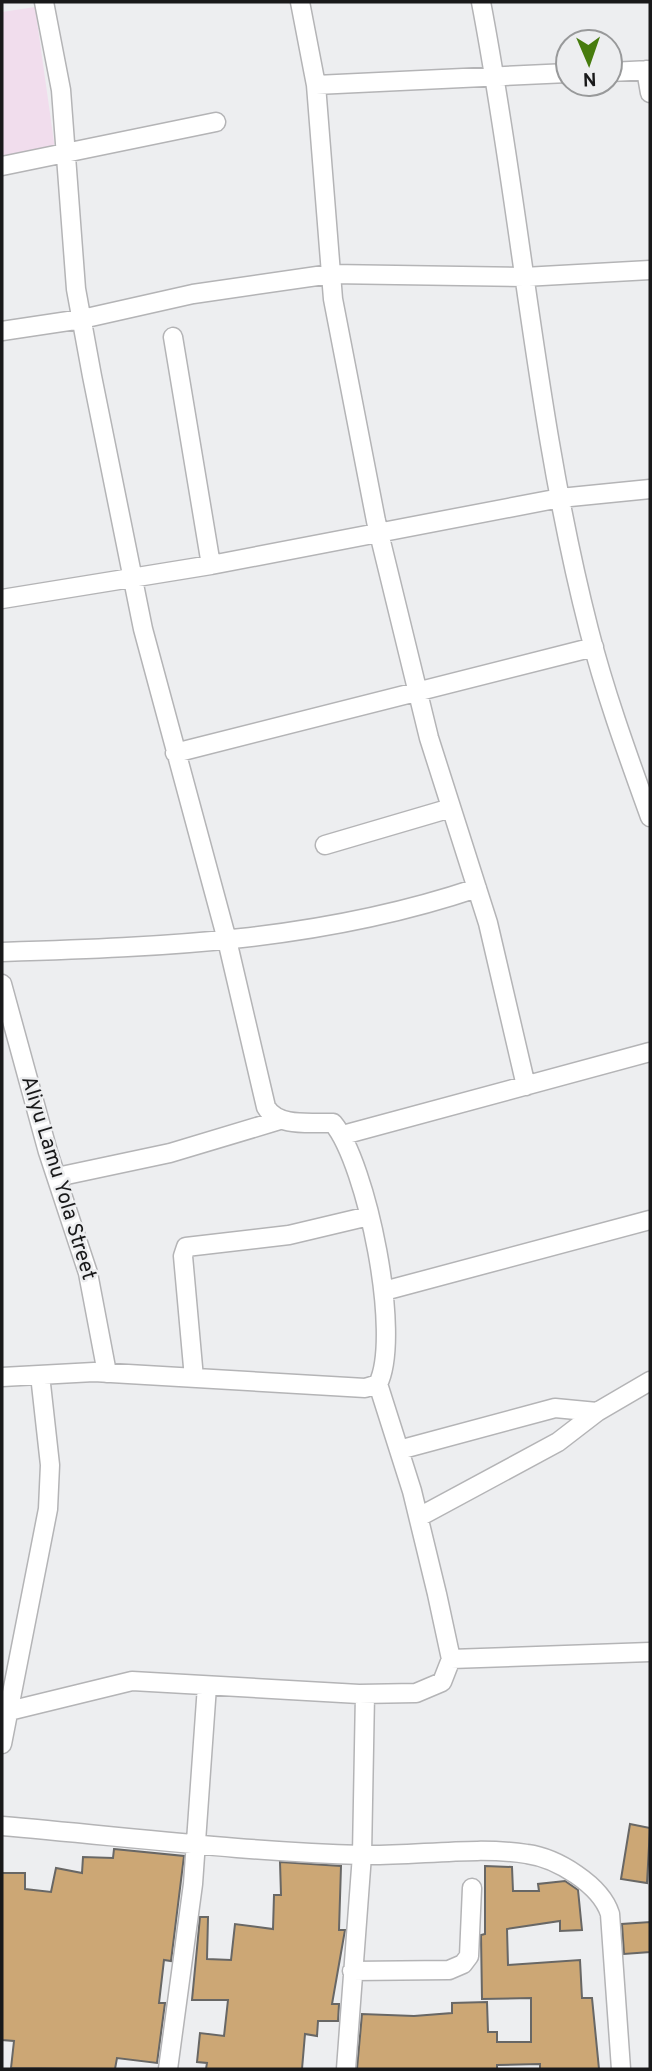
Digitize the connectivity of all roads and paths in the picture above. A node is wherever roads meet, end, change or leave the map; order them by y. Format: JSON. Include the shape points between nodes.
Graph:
{"nodes":[{"id":1,"x":44,"y":2,"type":"edge"},
{"id":2,"x":300,"y":2,"type":"edge"},
{"id":3,"x":481,"y":2,"type":"edge"},
{"id":4,"x":648,"y":70,"type":"edge"},
{"id":5,"x":624,"y":71,"type":"edge"},
{"id":6,"x":554,"y":73,"type":"edge"},
{"id":7,"x":494,"y":75,"type":"junction"},
{"id":8,"x":316,"y":85,"type":"junction"},
{"id":9,"x":650,"y":93,"type":"edge"},
{"id":10,"x":215,"y":122,"type":"dead end"},
{"id":11,"x":66,"y":153,"type":"junction"},
{"id":12,"x":2,"y":166,"type":"edge"},
{"id":13,"x":650,"y":270,"type":"edge"},
{"id":14,"x":331,"y":274,"type":"junction"},
{"id":15,"x":524,"y":277,"type":"junction"},
{"id":16,"x":82,"y":319,"type":"junction"},
{"id":17,"x":2,"y":331,"type":"edge"},
{"id":18,"x":173,"y":337,"type":"dead end"},
{"id":19,"x":650,"y":489,"type":"edge"},
{"id":20,"x":560,"y":498,"type":"junction"},
{"id":21,"x":378,"y":532,"type":"junction"},
{"id":22,"x":211,"y":565,"type":"junction"},
{"id":23,"x":133,"y":579,"type":"junction"},
{"id":24,"x":2,"y":599,"type":"edge"},
{"id":25,"x":594,"y":647,"type":"junction"},
{"id":26,"x":416,"y":693,"type":"junction"},
{"id":27,"x":175,"y":753,"type":"junction"},
{"id":28,"x":451,"y":808,"type":"junction"},
{"id":29,"x":650,"y":817,"type":"edge"},
{"id":30,"x":325,"y":845,"type":"dead end"},
{"id":31,"x":477,"y":888,"type":"junction"},
{"id":32,"x":227,"y":940,"type":"junction"},
{"id":33,"x":2,"y":951,"type":"edge"},
{"id":34,"x":2,"y":984,"type":"edge"},
{"id":35,"x":650,"y":1052,"type":"edge"},
{"id":36,"x":526,"y":1086,"type":"junction"},
{"id":37,"x":280,"y":1120,"type":"junction"},
{"id":38,"x":343,"y":1135,"type":"junction"},
{"id":39,"x":57,"y":1177,"type":"junction"},
{"id":40,"x":369,"y":1216,"type":"junction"},
{"id":41,"x":650,"y":1220,"type":"edge"},
{"id":42,"x":384,"y":1291,"type":"junction"},
{"id":43,"x":107,"y":1373,"type":"junction"},
{"id":44,"x":40,"y":1375,"type":"junction"},
{"id":45,"x":2,"y":1377,"type":"edge"},
{"id":46,"x":194,"y":1378,"type":"junction"},
{"id":47,"x":650,"y":1381,"type":"edge"},
{"id":48,"x":378,"y":1384,"type":"junction"},
{"id":49,"x":597,"y":1412,"type":"junction"},
{"id":50,"x":399,"y":1450,"type":"junction"},
{"id":51,"x":419,"y":1517,"type":"junction"},
{"id":52,"x":650,"y":1652,"type":"edge"},
{"id":53,"x":451,"y":1659,"type":"junction"},
{"id":54,"x":207,"y":1686,"type":"junction"},
{"id":55,"x":365,"y":1694,"type":"junction"},
{"id":56,"x":7,"y":1701,"type":"edge"},
{"id":57,"x":2,"y":1744,"type":"edge"},
{"id":58,"x":2,"y":1826,"type":"edge"},
{"id":59,"x":196,"y":1842,"type":"junction"},
{"id":60,"x":362,"y":1855,"type":"junction"},
{"id":61,"x":472,"y":1888,"type":"dead end"},
{"id":62,"x":352,"y":1971,"type":"junction"},
{"id":63,"x":168,"y":2069,"type":"edge"},
{"id":64,"x":346,"y":2069,"type":"edge"},
{"id":65,"x":621,"y":2069,"type":"edge"}],
"edges":[{"from":1,"to":11,"type":"street","via":[[61,90]]},
{"from":2,"to":8,"type":"street"},
{"from":3,"to":7,"type":"street"},
{"from":4,"to":5,"type":"street"},
{"from":4,"to":9,"type":"street"},
{"from":6,"to":7,"type":"street"},
{"from":7,"to":8,"type":"street"},
{"from":7,"to":15,"type":"street"},
{"from":8,"to":14,"type":"street"},
{"from":10,"to":11,"type":"street"},
{"from":11,"to":12,"type":"street"},
{"from":11,"to":16,"type":"street"},
{"from":13,"to":15,"type":"street"},
{"from":14,"to":15,"type":"street"},
{"from":14,"to":16,"type":"street","via":[[192,294]]},
{"from":14,"to":21,"type":"street"},
{"from":15,"to":20,"type":"street"},
{"from":16,"to":17,"type":"street"},
{"from":16,"to":23,"type":"street"},
{"from":18,"to":22,"type":"street"},
{"from":19,"to":20,"type":"street"},
{"from":20,"to":21,"type":"street"},
{"from":20,"to":25,"type":"street"},
{"from":21,"to":22,"type":"street"},
{"from":21,"to":26,"type":"street"},
{"from":22,"to":23,"type":"street"},
{"from":23,"to":24,"type":"street"},
{"from":23,"to":27,"type":"street"},
{"from":25,"to":26,"type":"street"},
{"from":25,"to":29,"type":"street"},
{"from":26,"to":27,"type":"street"},
{"from":26,"to":28,"type":"street"},
{"from":27,"to":32,"type":"street"},
{"from":28,"to":30,"type":"street"},
{"from":28,"to":31,"type":"street"},
{"from":31,"to":32,"type":"street","via":[[339,926]]},
{"from":31,"to":36,"type":"street"},
{"from":32,"to":33,"type":"street","via":[[131,949]]},
{"from":32,"to":37,"type":"street","via":[[257,1081],[266,1107]]},
{"from":34,"to":39,"type":"street","name":"Aliyu Lamu Yola Street"},
{"from":35,"to":36,"type":"street"},
{"from":36,"to":38,"type":"street"},
{"from":37,"to":38,"type":"street","via":[[333,1123]]},
{"from":37,"to":39,"type":"street","via":[[170,1153]]},
{"from":38,"to":40,"type":"street"},
{"from":39,"to":43,"type":"street","name":"Aliyu Lamu Yola Street","via":[[88,1273]]},
{"from":40,"to":42,"type":"street"},
{"from":40,"to":46,"type":"street","via":[[289,1235],[186,1247],[183,1256]]},
{"from":41,"to":42,"type":"street"},
{"from":42,"to":48,"type":"street","via":[[386,1360]]},
{"from":43,"to":44,"type":"street"},
{"from":43,"to":46,"type":"street"},
{"from":44,"to":45,"type":"street"},
{"from":44,"to":56,"type":"street","via":[[50,1465],[48,1510]]},
{"from":46,"to":48,"type":"street","via":[[365,1388]]},
{"from":47,"to":49,"type":"street"},
{"from":48,"to":50,"type":"street"},
{"from":49,"to":50,"type":"street","via":[[555,1408]]},
{"from":49,"to":51,"type":"street","via":[[558,1442]]},
{"from":50,"to":51,"type":"street"},
{"from":51,"to":53,"type":"street"},
{"from":52,"to":53,"type":"street"},
{"from":53,"to":55,"type":"street","via":[[447,1675],[436,1686],[416,1693]]},
{"from":54,"to":55,"type":"street"},
{"from":54,"to":56,"type":"street","via":[[132,1681]]},
{"from":54,"to":59,"type":"street"},
{"from":55,"to":60,"type":"street"},
{"from":56,"to":57,"type":"street"},
{"from":58,"to":59,"type":"street"},
{"from":59,"to":60,"type":"street"},
{"from":59,"to":63,"type":"street"},
{"from":60,"to":62,"type":"street"},
{"from":60,"to":65,"type":"street","via":[[530,1854],[556,1864],[597,1891],[610,1914]]},
{"from":61,"to":62,"type":"street","via":[[469,1956],[463,1964],[449,1970]]},
{"from":62,"to":64,"type":"street"}]}
